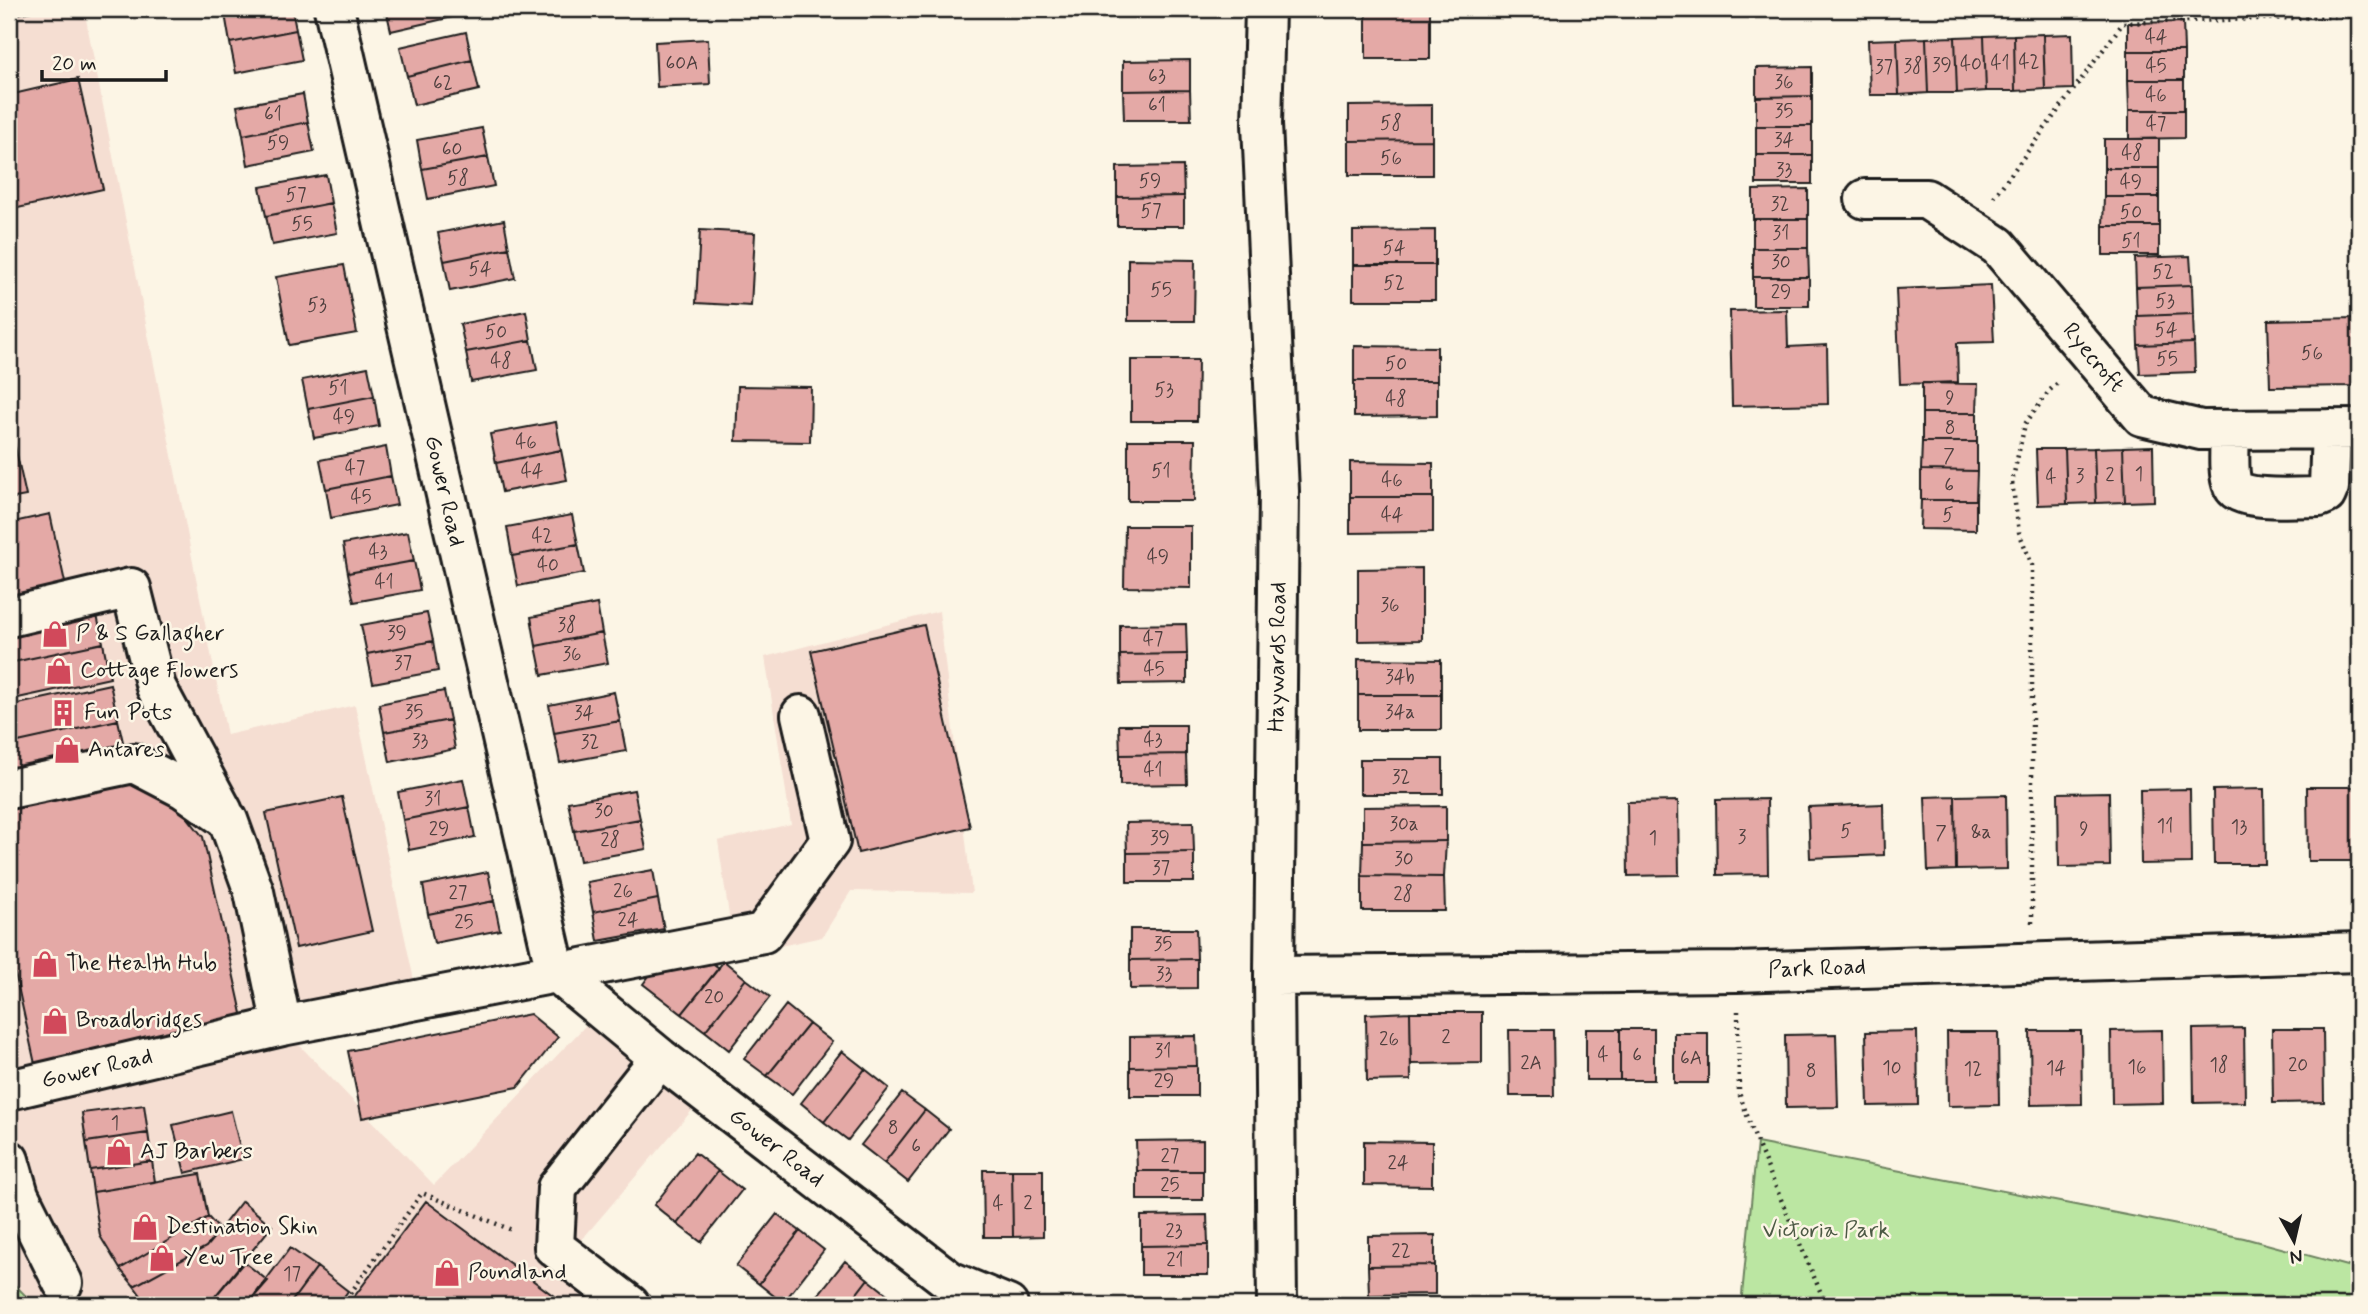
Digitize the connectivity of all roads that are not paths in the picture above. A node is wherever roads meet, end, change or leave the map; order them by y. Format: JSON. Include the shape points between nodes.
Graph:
{"nodes":[{"id":1,"x":334,"y":9,"type":"edge"},
{"id":2,"x":1265,"y":9,"type":"edge"},
{"id":3,"x":1865,"y":199,"type":"dead end"},
{"id":4,"x":2345,"y":429,"type":"edge"},
{"id":5,"x":2230,"y":430,"type":"junction"},
{"id":6,"x":9,"y":617,"type":"edge"},
{"id":7,"x":801,"y":715,"type":"dead end"},
{"id":8,"x":9,"y":789,"type":"edge"},
{"id":9,"x":228,"y":820,"type":"junction"},
{"id":10,"x":2359,"y":952,"type":"edge"},
{"id":11,"x":556,"y":972,"type":"junction"},
{"id":12,"x":1274,"y":976,"type":"junction"},
{"id":13,"x":282,"y":1026,"type":"junction"},
{"id":14,"x":660,"y":1058,"type":"junction"},
{"id":15,"x":9,"y":1090,"type":"edge"},
{"id":16,"x":9,"y":1160,"type":"edge"},
{"id":17,"x":9,"y":1237,"type":"edge"},
{"id":18,"x":69,"y":1294,"type":"edge"},
{"id":19,"x":630,"y":1305,"type":"edge"},
{"id":20,"x":1008,"y":1305,"type":"edge"},
{"id":21,"x":1277,"y":1305,"type":"edge"}],
"edges":[{"from":1,"to":11,"type":"street","name":"Gower Road"},
{"from":2,"to":12,"type":"street","name":"Haywards Road","via":[[1262,124],[1279,491]]},
{"from":3,"to":5,"type":"street","name":"Ryecroft","via":[[1926,199],[1998,246],[2142,416],[2201,430]]},
{"from":4,"to":5,"type":"street","name":"Ryecroft"},
{"from":4,"to":5,"type":"street","via":[[2329,488],[2319,497],[2257,497],[2238,492],[2231,475]]},
{"from":6,"to":9,"type":"street","via":[[131,588],[156,687]]},
{"from":7,"to":11,"type":"street","via":[[830,841],[763,933]]},
{"from":8,"to":9,"type":"street","via":[[134,763],[184,789]]},
{"from":9,"to":13,"type":"street","via":[[254,892]]},
{"from":10,"to":12,"type":"street","name":"Park Road","via":[[1737,972]]},
{"from":11,"to":13,"type":"street","name":"Gower Road"},
{"from":11,"to":14,"type":"street","name":"Gower Road"},
{"from":12,"to":21,"type":"street","name":"Haywards Road"},
{"from":13,"to":15,"type":"street","name":"Gower Road"},
{"from":14,"to":19,"type":"street","via":[[557,1188],[554,1247]]},
{"from":14,"to":20,"type":"street","name":"Gower Road","via":[[950,1281]]},
{"from":16,"to":18,"type":"street","via":[[19,1195]]},
{"from":17,"to":18,"type":"street","via":[[38,1254]]}]}
